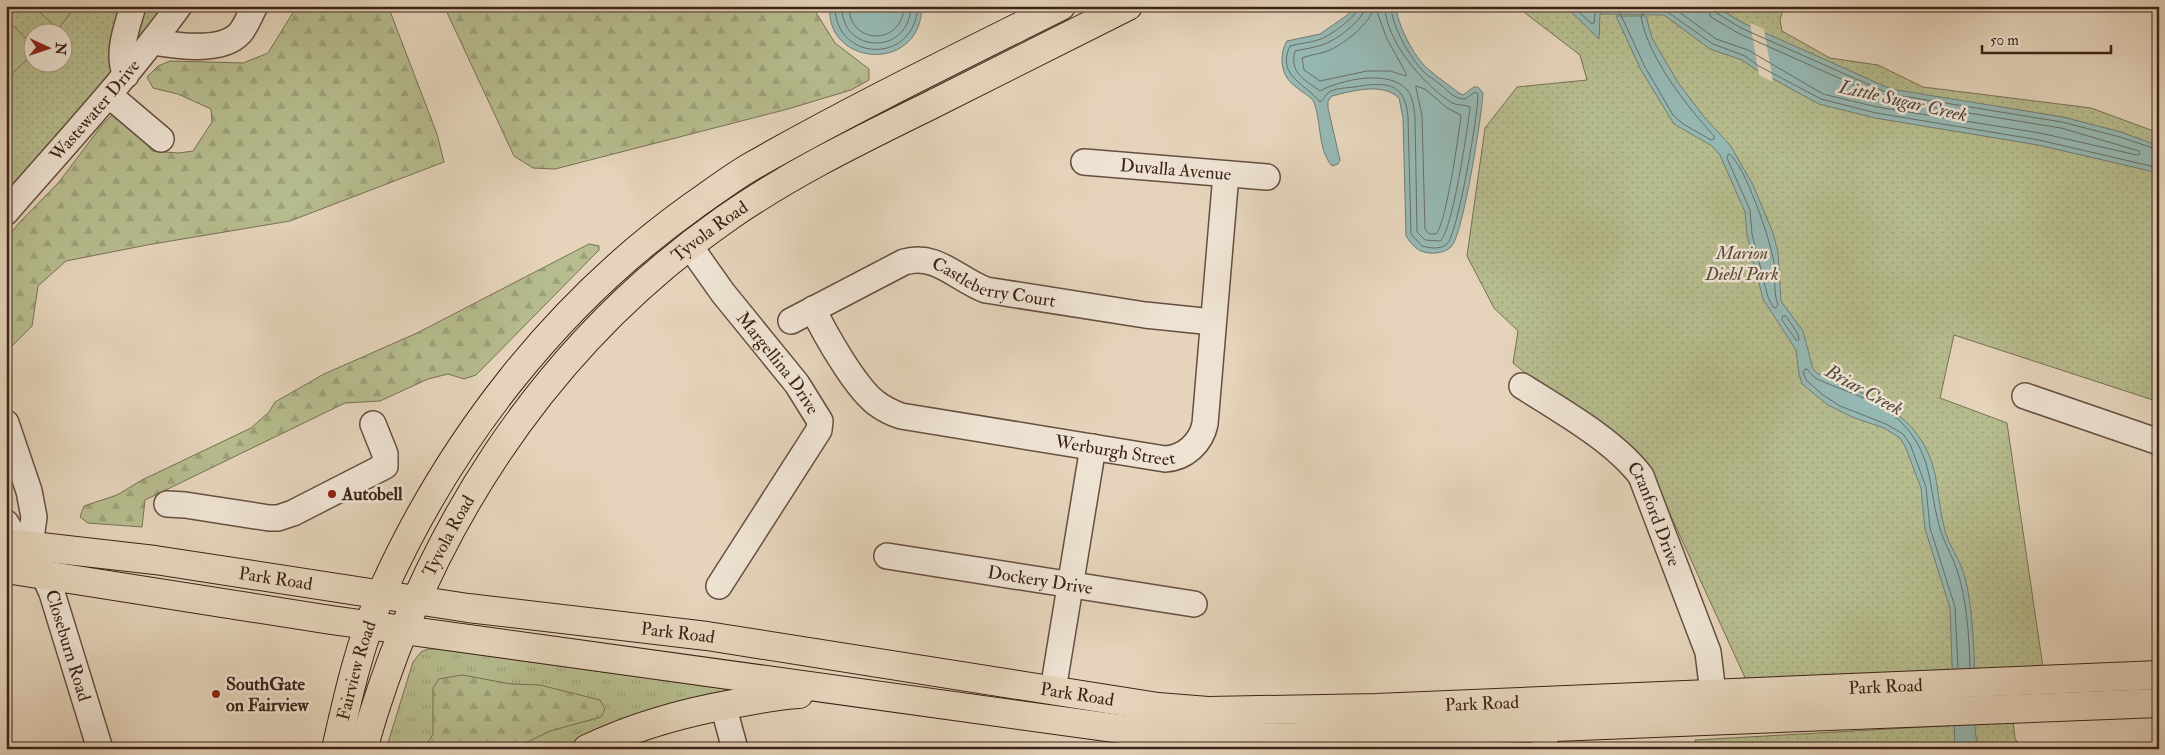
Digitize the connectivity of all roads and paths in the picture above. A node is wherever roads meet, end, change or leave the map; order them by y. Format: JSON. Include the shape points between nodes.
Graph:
{"nodes":[{"id":1,"x":133,"y":6,"type":"edge"},
{"id":2,"x":179,"y":6,"type":"edge"},
{"id":3,"x":255,"y":6,"type":"edge"},
{"id":4,"x":1061,"y":6,"type":"edge"},
{"id":5,"x":1128,"y":6,"type":"edge"},
{"id":6,"x":153,"y":42,"type":"junction"},
{"id":7,"x":126,"y":75,"type":"junction"},
{"id":8,"x":110,"y":95,"type":"junction"},
{"id":9,"x":161,"y":139,"type":"dead end"},
{"id":10,"x":1084,"y":162,"type":"dead end"},
{"id":11,"x":1226,"y":174,"type":"junction"},
{"id":12,"x":1267,"y":177,"type":"dead end"},
{"id":13,"x":6,"y":212,"type":"edge"},
{"id":14,"x":690,"y":245,"type":"junction"},
{"id":15,"x":813,"y":309,"type":"junction"},
{"id":16,"x":791,"y":321,"type":"dead end"},
{"id":17,"x":1213,"y":322,"type":"junction"},
{"id":18,"x":1522,"y":386,"type":"dead end"},
{"id":19,"x":2025,"y":396,"type":"dead end"},
{"id":20,"x":6,"y":423,"type":"edge"},
{"id":21,"x":373,"y":424,"type":"dead end"},
{"id":22,"x":2159,"y":442,"type":"edge"},
{"id":23,"x":1093,"y":447,"type":"junction"},
{"id":24,"x":167,"y":504,"type":"dead end"},
{"id":25,"x":6,"y":523,"type":"edge"},
{"id":26,"x":18,"y":544,"type":"edge"},
{"id":27,"x":887,"y":556,"type":"dead end"},
{"id":28,"x":6,"y":569,"type":"edge"},
{"id":29,"x":44,"y":575,"type":"junction"},
{"id":30,"x":1070,"y":584,"type":"junction"},
{"id":31,"x":718,"y":586,"type":"dead end"},
{"id":32,"x":381,"y":593,"type":"junction"},
{"id":33,"x":417,"y":600,"type":"junction"},
{"id":34,"x":1194,"y":604,"type":"dead end"},
{"id":35,"x":369,"y":625,"type":"junction"},
{"id":36,"x":403,"y":630,"type":"junction"},
{"id":37,"x":2159,"y":675,"type":"edge"},
{"id":38,"x":1053,"y":690,"type":"junction"},
{"id":39,"x":1713,"y":693,"type":"junction"},
{"id":40,"x":873,"y":694,"type":"junction"},
{"id":41,"x":1918,"y":699,"type":"junction"},
{"id":42,"x":1543,"y":701,"type":"junction"},
{"id":43,"x":2159,"y":702,"type":"edge"},
{"id":44,"x":723,"y":705,"type":"junction"},
{"id":45,"x":1157,"y":730,"type":"edge"},
{"id":46,"x":1544,"y":738,"type":"edge"},
{"id":47,"x":100,"y":749,"type":"edge"},
{"id":48,"x":336,"y":749,"type":"edge"},
{"id":49,"x":363,"y":749,"type":"edge"},
{"id":50,"x":587,"y":749,"type":"edge"},
{"id":51,"x":735,"y":749,"type":"edge"}],
"edges":[{"from":1,"to":7,"type":"street","via":[[122,50]]},
{"from":2,"to":6,"type":"street","name":"Wastewater Drive"},
{"from":3,"to":6,"type":"street","via":[[240,33],[226,42],[191,46]]},
{"from":4,"to":32,"type":"main road","name":"Tyvola Road","via":[[778,151],[723,185],[643,245],[572,310],[522,364],[497,397],[434,493]]},
{"from":5,"to":14,"type":"main road","name":"Tyvola Road","via":[[807,169]]},
{"from":6,"to":7,"type":"street","name":"Wastewater Drive"},
{"from":7,"to":8,"type":"street","name":"Wastewater Drive"},
{"from":8,"to":9,"type":"street"},
{"from":8,"to":13,"type":"street","name":"Wastewater Drive"},
{"from":10,"to":11,"type":"street","name":"Duvalla Avenue"},
{"from":11,"to":12,"type":"street","name":"Duvalla Avenue"},
{"from":11,"to":17,"type":"street","name":"Werburgh Street"},
{"from":14,"to":31,"type":"street","name":"Margellina Drive","via":[[723,293],[792,378],[820,421],[819,430]]},
{"from":14,"to":33,"type":"main road","name":"Tyvola Road","via":[[600,325],[531,404],[474,488]]},
{"from":15,"to":16,"type":"street","name":"Castleberry Court"},
{"from":15,"to":17,"type":"street","name":"Castleberry Court","via":[[917,258],[938,263],[986,290]]},
{"from":15,"to":23,"type":"street","name":"Werburgh Street","via":[[863,389],[877,404],[893,413],[924,421]]},
{"from":17,"to":23,"type":"street","name":"Werburgh Street","via":[[1205,424],[1196,443],[1182,455],[1171,459]]},
{"from":18,"to":39,"type":"street","name":"Cranford Drive","via":[[1591,432],[1633,465],[1641,476],[1708,652]]},
{"from":19,"to":22,"type":"street"},
{"from":20,"to":26,"type":"street","via":[[30,491],[34,517]]},
{"from":21,"to":24,"type":"street","via":[[385,454],[385,466],[293,513],[269,518]]},
{"from":23,"to":30,"type":"street"},
{"from":25,"to":26,"type":"street"},
{"from":26,"to":29,"type":"street","name":"Closeburn Road"},
{"from":26,"to":32,"type":"main road","name":"Park Road"},
{"from":27,"to":30,"type":"street","name":"Dockery Drive"},
{"from":28,"to":29,"type":"main road","name":"Park Road"},
{"from":29,"to":35,"type":"main road","name":"Park Road"},
{"from":29,"to":47,"type":"street","name":"Closeburn Road"},
{"from":30,"to":34,"type":"street","name":"Dockery Drive"},
{"from":30,"to":38,"type":"street"},
{"from":32,"to":33,"type":"main road","name":"Park Road"},
{"from":32,"to":35,"type":"main road","name":"Fairview Road"},
{"from":33,"to":36,"type":"main road","name":"Fairview Road"},
{"from":33,"to":38,"type":"main road","name":"Park Road","via":[[707,636]]},
{"from":35,"to":36,"type":"main road","name":"Park Road"},
{"from":35,"to":48,"type":"main road","name":"Fairview Road"},
{"from":36,"to":40,"type":"main road","name":"Park Road"},
{"from":36,"to":49,"type":"main road","name":"Fairview Road"},
{"from":37,"to":41,"type":"main road","name":"Park Road","via":[[2012,682]]},
{"from":38,"to":45,"type":"main road","name":"Park Road"},
{"from":39,"to":41,"type":"main road","name":"Park Road"},
{"from":39,"to":42,"type":"main road","name":"Park Road"},
{"from":40,"to":44,"type":"main road","via":[[795,694]]},
{"from":40,"to":45,"type":"main road","name":"Park Road"},
{"from":41,"to":43,"type":"main road","name":"Park Road","via":[[2012,708]]},
{"from":41,"to":46,"type":"main road","name":"Park Road"},
{"from":42,"to":45,"type":"main road","name":"Park Road","via":[[1208,712]]},
{"from":42,"to":46,"type":"street"},
{"from":44,"to":50,"type":"main road","via":[[686,712]]},
{"from":44,"to":51,"type":"street"},
{"from":45,"to":46,"type":"main road","name":"Park Road","via":[[1276,738]]}]}
